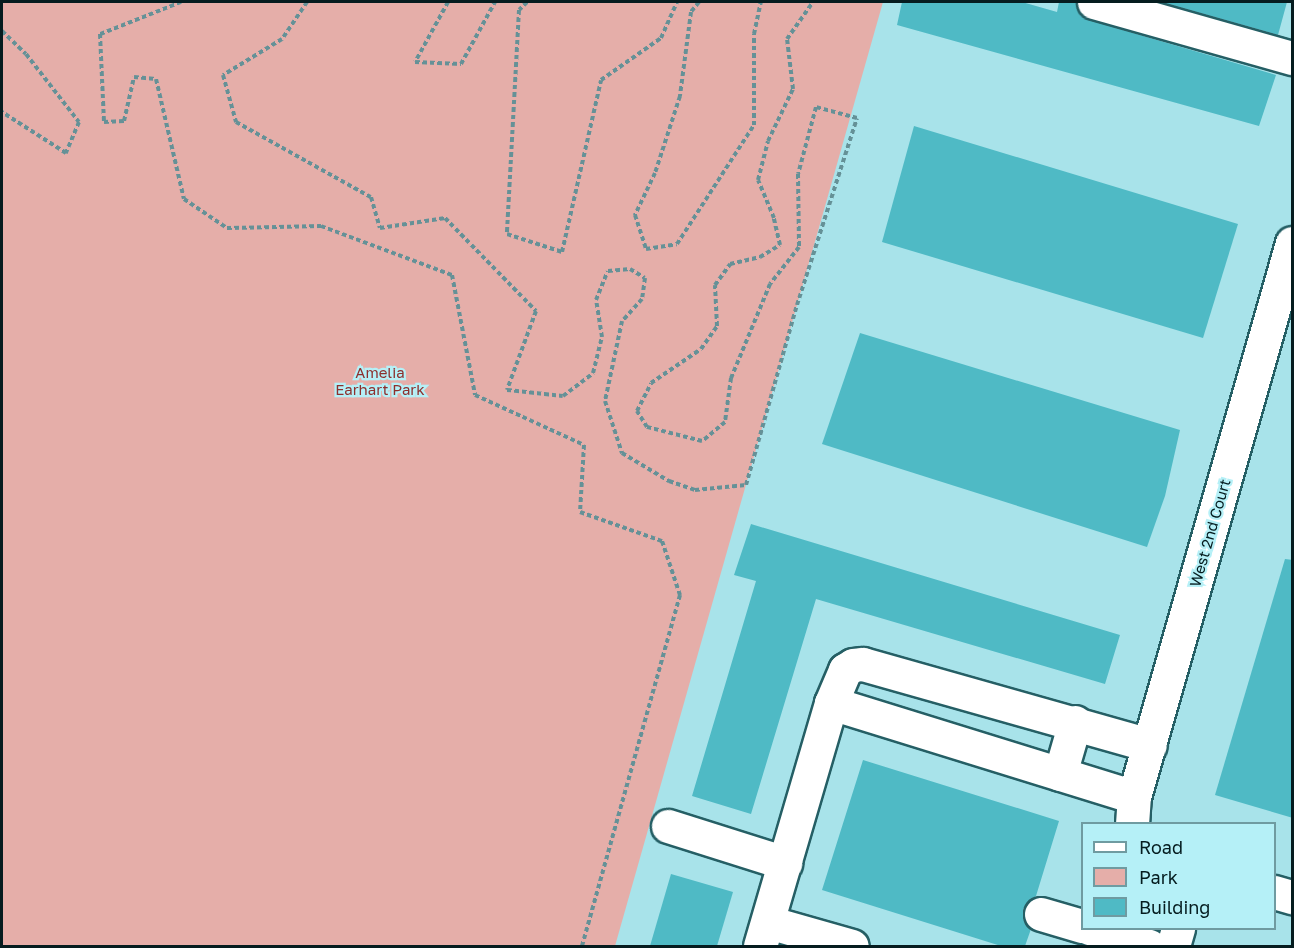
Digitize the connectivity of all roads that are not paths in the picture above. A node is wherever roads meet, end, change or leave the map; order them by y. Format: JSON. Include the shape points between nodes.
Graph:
{"nodes":[{"id":1,"x":1094,"y":2,"type":"edge"},
{"id":2,"x":1293,"y":58,"type":"edge"},
{"id":3,"x":1293,"y":243,"type":"edge"},
{"id":4,"x":831,"y":703,"type":"junction"},
{"id":5,"x":1075,"y":722,"type":"junction"},
{"id":6,"x":1150,"y":745,"type":"junction"},
{"id":7,"x":1060,"y":774,"type":"junction"},
{"id":8,"x":1133,"y":810,"type":"edge"},
{"id":9,"x":668,"y":826,"type":"dead end"},
{"id":10,"x":785,"y":863,"type":"junction"},
{"id":11,"x":1276,"y":892,"type":"edge"},
{"id":12,"x":1293,"y":897,"type":"edge"},
{"id":13,"x":1041,"y":914,"type":"dead end"},
{"id":14,"x":1081,"y":926,"type":"edge"},
{"id":15,"x":1096,"y":930,"type":"edge"},
{"id":16,"x":1177,"y":930,"type":"edge"},
{"id":17,"x":764,"y":934,"type":"edge"},
{"id":18,"x":851,"y":946,"type":"edge"},
{"id":19,"x":1149,"y":946,"type":"edge"},
{"id":20,"x":1173,"y":946,"type":"edge"}],
"edges":[{"from":1,"to":2,"type":"street"},
{"from":3,"to":6,"type":"street","name":"West 2nd Court"},
{"from":4,"to":5,"type":"street","via":[[845,670],[862,664]]},
{"from":4,"to":7,"type":"street"},
{"from":4,"to":10,"type":"street"},
{"from":5,"to":6,"type":"street"},
{"from":5,"to":7,"type":"street"},
{"from":6,"to":8,"type":"street","name":"West 2nd Court"},
{"from":7,"to":8,"type":"street"},
{"from":9,"to":10,"type":"street"},
{"from":10,"to":17,"type":"street"},
{"from":11,"to":12,"type":"street"},
{"from":13,"to":14,"type":"street"},
{"from":15,"to":19,"type":"street"},
{"from":16,"to":20,"type":"street"},
{"from":17,"to":18,"type":"street"}]}
